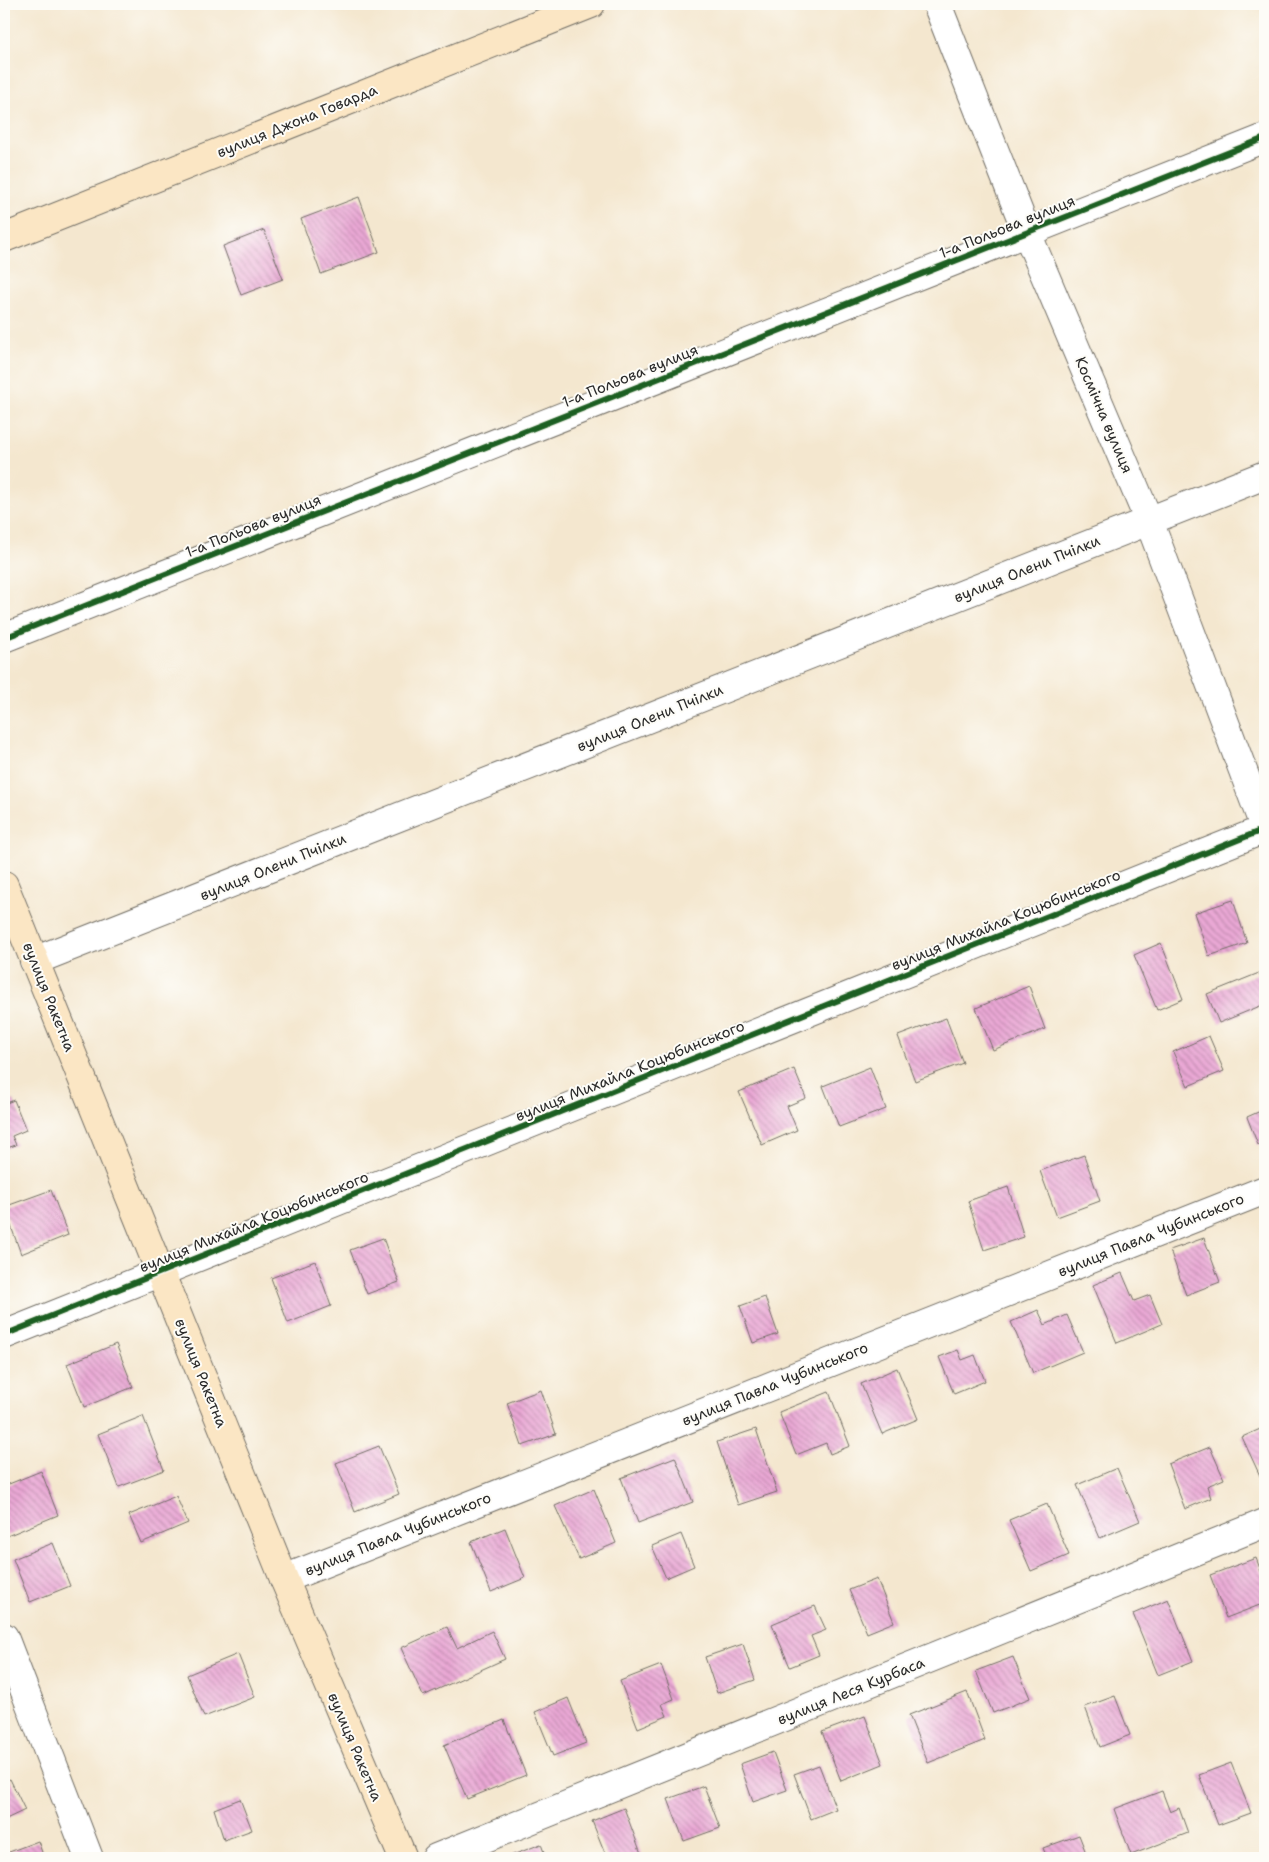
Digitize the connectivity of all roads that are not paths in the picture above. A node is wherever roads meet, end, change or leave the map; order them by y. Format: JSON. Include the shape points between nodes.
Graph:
{"nodes":[{"id":1,"x":591,"y":4,"type":"edge"},
{"id":2,"x":937,"y":4,"type":"edge"},
{"id":3,"x":1265,"y":138,"type":"edge"},
{"id":4,"x":1027,"y":233,"type":"junction"},
{"id":5,"x":4,"y":238,"type":"edge"},
{"id":6,"x":1265,"y":474,"type":"edge"},
{"id":7,"x":1149,"y":521,"type":"junction"},
{"id":8,"x":4,"y":638,"type":"edge"},
{"id":9,"x":1265,"y":829,"type":"edge"},
{"id":10,"x":4,"y":885,"type":"edge"},
{"id":11,"x":34,"y":961,"type":"junction"},
{"id":12,"x":1265,"y":1190,"type":"edge"},
{"id":13,"x":161,"y":1274,"type":"junction"},
{"id":14,"x":4,"y":1335,"type":"edge"},
{"id":15,"x":1265,"y":1524,"type":"edge"},
{"id":16,"x":284,"y":1579,"type":"junction"},
{"id":17,"x":4,"y":1637,"type":"edge"},
{"id":18,"x":89,"y":1858,"type":"edge"},
{"id":19,"x":403,"y":1858,"type":"edge"},
{"id":20,"x":436,"y":1858,"type":"edge"}],
"edges":[{"from":1,"to":5,"type":"street","name":"вулиця Джона Говарда"},
{"from":2,"to":4,"type":"street","name":"Космічна вулиця"},
{"from":3,"to":4,"type":"street","name":"1-а Польова вулиця"},
{"from":4,"to":7,"type":"street","name":"Космічна вулиця"},
{"from":4,"to":8,"type":"street","name":"1-а Польова вулиця"},
{"from":6,"to":7,"type":"street","name":"вулиця Олени Пчілки"},
{"from":7,"to":9,"type":"street","name":"Космічна вулиця"},
{"from":7,"to":11,"type":"street","name":"вулиця Олени Пчілки"},
{"from":9,"to":13,"type":"street","name":"вулиця Михайла Коцюбинського"},
{"from":10,"to":11,"type":"street","name":"вулиця Ракетна"},
{"from":11,"to":13,"type":"street","name":"вулиця Ракетна"},
{"from":12,"to":16,"type":"street","name":"вулиця Павла Чубинського"},
{"from":13,"to":14,"type":"street","name":"вулиця Михайла Коцюбинського"},
{"from":13,"to":16,"type":"street","name":"вулиця Ракетна"},
{"from":15,"to":20,"type":"street","name":"вулиця Леся Курбаса"},
{"from":16,"to":19,"type":"street","name":"вулиця Ракетна"},
{"from":17,"to":18,"type":"street"}]}
